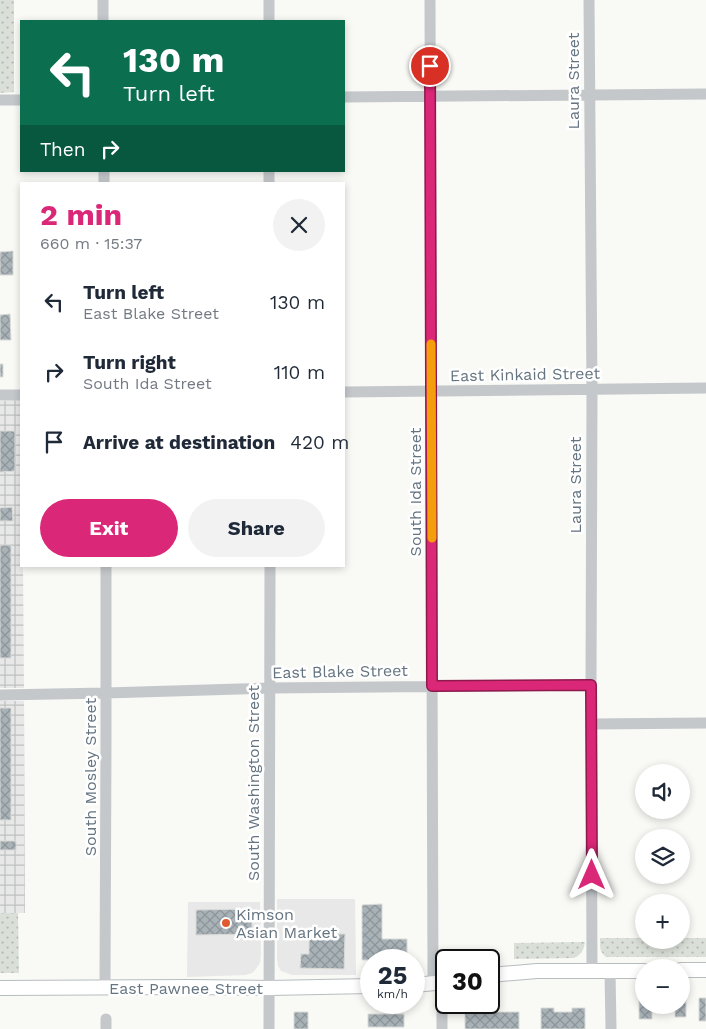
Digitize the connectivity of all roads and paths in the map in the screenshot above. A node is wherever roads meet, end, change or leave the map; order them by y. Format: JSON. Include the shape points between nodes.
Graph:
{"nodes":[{"id":1,"x":103,"y":0,"type":"edge"},
{"id":2,"x":269,"y":0,"type":"edge"},
{"id":3,"x":430,"y":0,"type":"edge"},
{"id":4,"x":589,"y":0,"type":"edge"},
{"id":5,"x":103,"y":20,"type":"edge"},
{"id":6,"x":269,"y":20,"type":"edge"},
{"id":7,"x":706,"y":94,"type":"edge"},
{"id":8,"x":589,"y":95,"type":"junction"},
{"id":9,"x":430,"y":96,"type":"junction"},
{"id":10,"x":345,"y":97,"type":"edge"},
{"id":11,"x":0,"y":100,"type":"edge"},
{"id":12,"x":20,"y":100,"type":"edge"},
{"id":13,"x":706,"y":388,"type":"edge"},
{"id":14,"x":592,"y":390,"type":"junction"},
{"id":15,"x":431,"y":391,"type":"junction"},
{"id":16,"x":345,"y":392,"type":"edge"},
{"id":17,"x":0,"y":395,"type":"edge"},
{"id":18,"x":20,"y":395,"type":"edge"},
{"id":19,"x":106,"y":567,"type":"edge"},
{"id":20,"x":270,"y":567,"type":"edge"},
{"id":21,"x":591,"y":685,"type":"junction"},
{"id":22,"x":432,"y":686,"type":"junction"},
{"id":23,"x":270,"y":688,"type":"junction"},
{"id":24,"x":106,"y":693,"type":"junction"},
{"id":25,"x":0,"y":694,"type":"edge"},
{"id":26,"x":706,"y":723,"type":"edge"},
{"id":27,"x":591,"y":724,"type":"junction"},
{"id":28,"x":439,"y":949,"type":"edge"},
{"id":29,"x":690,"y":970,"type":"edge"},
{"id":30,"x":706,"y":970,"type":"edge"},
{"id":31,"x":592,"y":971,"type":"junction"},
{"id":32,"x":610,"y":971,"type":"junction"},
{"id":33,"x":635,"y":971,"type":"edge"},
{"id":34,"x":500,"y":974,"type":"edge"},
{"id":35,"x":360,"y":986,"type":"edge"},
{"id":36,"x":105,"y":987,"type":"junction"},
{"id":37,"x":0,"y":988,"type":"edge"},
{"id":38,"x":270,"y":988,"type":"junction"},
{"id":39,"x":441,"y":1014,"type":"edge"},
{"id":40,"x":268,"y":1029,"type":"edge"},
{"id":41,"x":442,"y":1029,"type":"edge"},
{"id":42,"x":611,"y":1029,"type":"edge"}],
"edges":[{"from":1,"to":5,"type":"street"},
{"from":2,"to":6,"type":"street"},
{"from":3,"to":9,"type":"street","name":"South Ida Street"},
{"from":4,"to":8,"type":"street","name":"Laura Street"},
{"from":7,"to":8,"type":"street"},
{"from":8,"to":9,"type":"street"},
{"from":8,"to":14,"type":"street","name":"Laura Street"},
{"from":9,"to":10,"type":"street"},
{"from":9,"to":15,"type":"street","name":"South Ida Street"},
{"from":11,"to":12,"type":"street"},
{"from":13,"to":14,"type":"street","name":"East Kinkaid Street"},
{"from":14,"to":15,"type":"street","name":"East Kinkaid Street"},
{"from":14,"to":21,"type":"street","name":"Laura Street"},
{"from":15,"to":16,"type":"street","name":"East Kinkaid Street"},
{"from":15,"to":22,"type":"street","name":"South Ida Street"},
{"from":17,"to":18,"type":"street"},
{"from":19,"to":24,"type":"street","name":"South Mosley Street"},
{"from":20,"to":23,"type":"street","name":"South Washington Street"},
{"from":21,"to":22,"type":"street","name":"East Blake Street"},
{"from":21,"to":27,"type":"street","name":"Laura Street"},
{"from":22,"to":23,"type":"street","name":"East Blake Street"},
{"from":22,"to":28,"type":"street","name":"South Ida Street"},
{"from":23,"to":24,"type":"street","name":"East Blake Street"},
{"from":23,"to":38,"type":"street","name":"South Washington Street"},
{"from":24,"to":25,"type":"street","name":"East Blake Street"},
{"from":24,"to":36,"type":"street","name":"South Mosley Street"},
{"from":26,"to":27,"type":"street"},
{"from":27,"to":31,"type":"street","name":"Laura Street"},
{"from":29,"to":30,"type":"main road"},
{"from":31,"to":32,"type":"main road"},
{"from":31,"to":34,"type":"main road"},
{"from":32,"to":33,"type":"main road"},
{"from":32,"to":42,"type":"street"},
{"from":35,"to":38,"type":"main road","name":"East Pawnee Street"},
{"from":36,"to":37,"type":"main road","name":"East Pawnee Street"},
{"from":36,"to":38,"type":"main road","name":"East Pawnee Street"},
{"from":38,"to":40,"type":"street","name":"South Washington Street"},
{"from":39,"to":41,"type":"street","name":"South Ida Street"}]}
